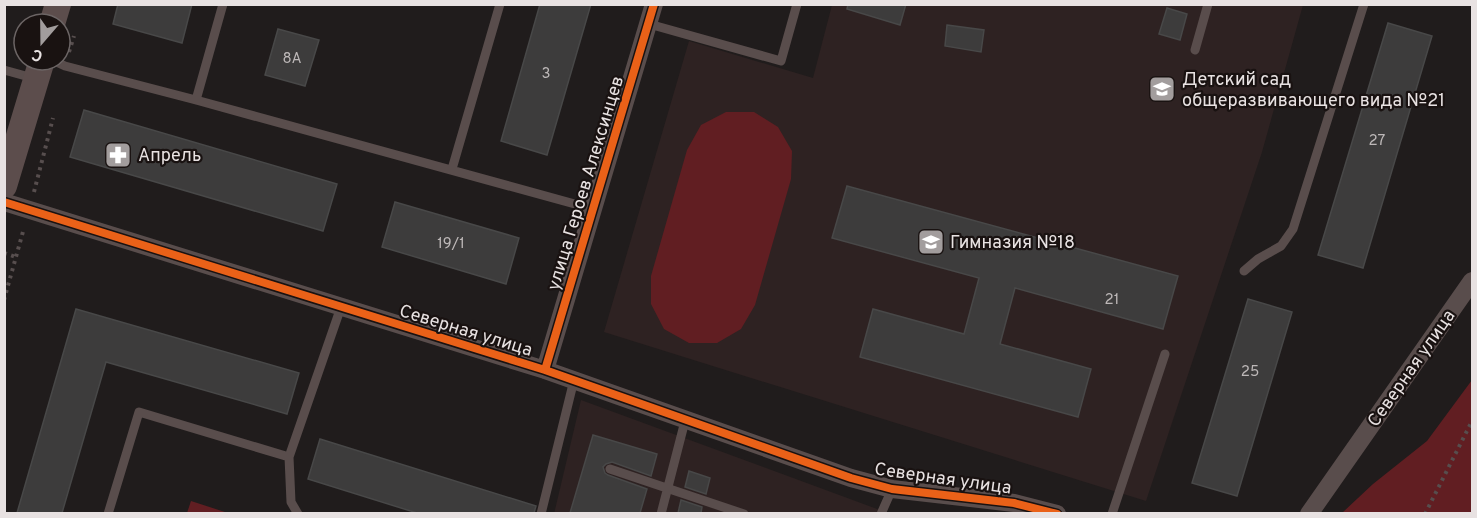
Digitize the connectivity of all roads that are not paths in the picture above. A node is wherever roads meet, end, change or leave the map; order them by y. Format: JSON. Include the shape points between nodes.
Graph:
{"nodes":[{"id":1,"x":223,"y":4,"type":"edge"},
{"id":2,"x":500,"y":4,"type":"edge"},
{"id":3,"x":654,"y":4,"type":"edge"},
{"id":4,"x":797,"y":4,"type":"edge"},
{"id":5,"x":1208,"y":4,"type":"edge"},
{"id":6,"x":1364,"y":4,"type":"edge"},
{"id":7,"x":649,"y":24,"type":"junction"},
{"id":8,"x":1195,"y":50,"type":"dead end"},
{"id":9,"x":72,"y":71,"type":"edge"},
{"id":10,"x":47,"y":72,"type":"edge"},
{"id":11,"x":196,"y":100,"type":"junction"},
{"id":12,"x":452,"y":169,"type":"junction"},
{"id":13,"x":4,"y":186,"type":"edge"},
{"id":14,"x":4,"y":202,"type":"edge"},
{"id":15,"x":593,"y":209,"type":"junction"},
{"id":16,"x":1244,"y":271,"type":"dead end"},
{"id":17,"x":1473,"y":282,"type":"edge"},
{"id":18,"x":341,"y":307,"type":"junction"},
{"id":19,"x":1165,"y":354,"type":"dead end"},
{"id":20,"x":545,"y":370,"type":"junction"},
{"id":21,"x":574,"y":380,"type":"junction"},
{"id":22,"x":685,"y":420,"type":"junction"},
{"id":23,"x":289,"y":457,"type":"junction"},
{"id":24,"x":610,"y":469,"type":"dead end"},
{"id":25,"x":668,"y":488,"type":"junction"},
{"id":26,"x":892,"y":489,"type":"junction"},
{"id":27,"x":108,"y":513,"type":"edge"},
{"id":28,"x":298,"y":513,"type":"edge"},
{"id":29,"x":541,"y":513,"type":"edge"},
{"id":30,"x":660,"y":513,"type":"edge"},
{"id":31,"x":744,"y":513,"type":"edge"},
{"id":32,"x":880,"y":513,"type":"edge"},
{"id":33,"x":1058,"y":513,"type":"edge"},
{"id":34,"x":1112,"y":513,"type":"edge"},
{"id":35,"x":1309,"y":513,"type":"edge"}],
"edges":[{"from":1,"to":11,"type":"lane"},
{"from":2,"to":12,"type":"lane"},
{"from":3,"to":7,"type":"street","name":"улица Героев Алексинцев"},
{"from":4,"to":7,"type":"lane","via":[[781,61]]},
{"from":5,"to":8,"type":"lane"},
{"from":6,"to":16,"type":"lane","via":[[1293,229],[1281,246]]},
{"from":7,"to":15,"type":"street","name":"улица Героев Алексинцев"},
{"from":9,"to":11,"type":"lane"},
{"from":10,"to":13,"type":"street"},
{"from":11,"to":12,"type":"lane"},
{"from":12,"to":15,"type":"lane"},
{"from":14,"to":18,"type":"street","name":"Северная улица"},
{"from":15,"to":20,"type":"street","name":"улица Героев Алексинцев"},
{"from":17,"to":35,"type":"street","name":"Северная улица"},
{"from":18,"to":20,"type":"street","name":"Северная улица"},
{"from":18,"to":23,"type":"lane"},
{"from":19,"to":34,"type":"lane"},
{"from":20,"to":21,"type":"street","name":"Северная улица"},
{"from":21,"to":22,"type":"street","name":"Северная улица"},
{"from":21,"to":29,"type":"lane"},
{"from":22,"to":25,"type":"lane"},
{"from":22,"to":26,"type":"street","name":"Северная улица"},
{"from":23,"to":27,"type":"lane","via":[[139,412]]},
{"from":23,"to":28,"type":"lane","via":[[291,502]]},
{"from":24,"to":25,"type":"lane"},
{"from":25,"to":30,"type":"lane"},
{"from":25,"to":31,"type":"lane"},
{"from":26,"to":32,"type":"lane"},
{"from":26,"to":33,"type":"street","name":"Северная улица","via":[[1014,503]]}]}
